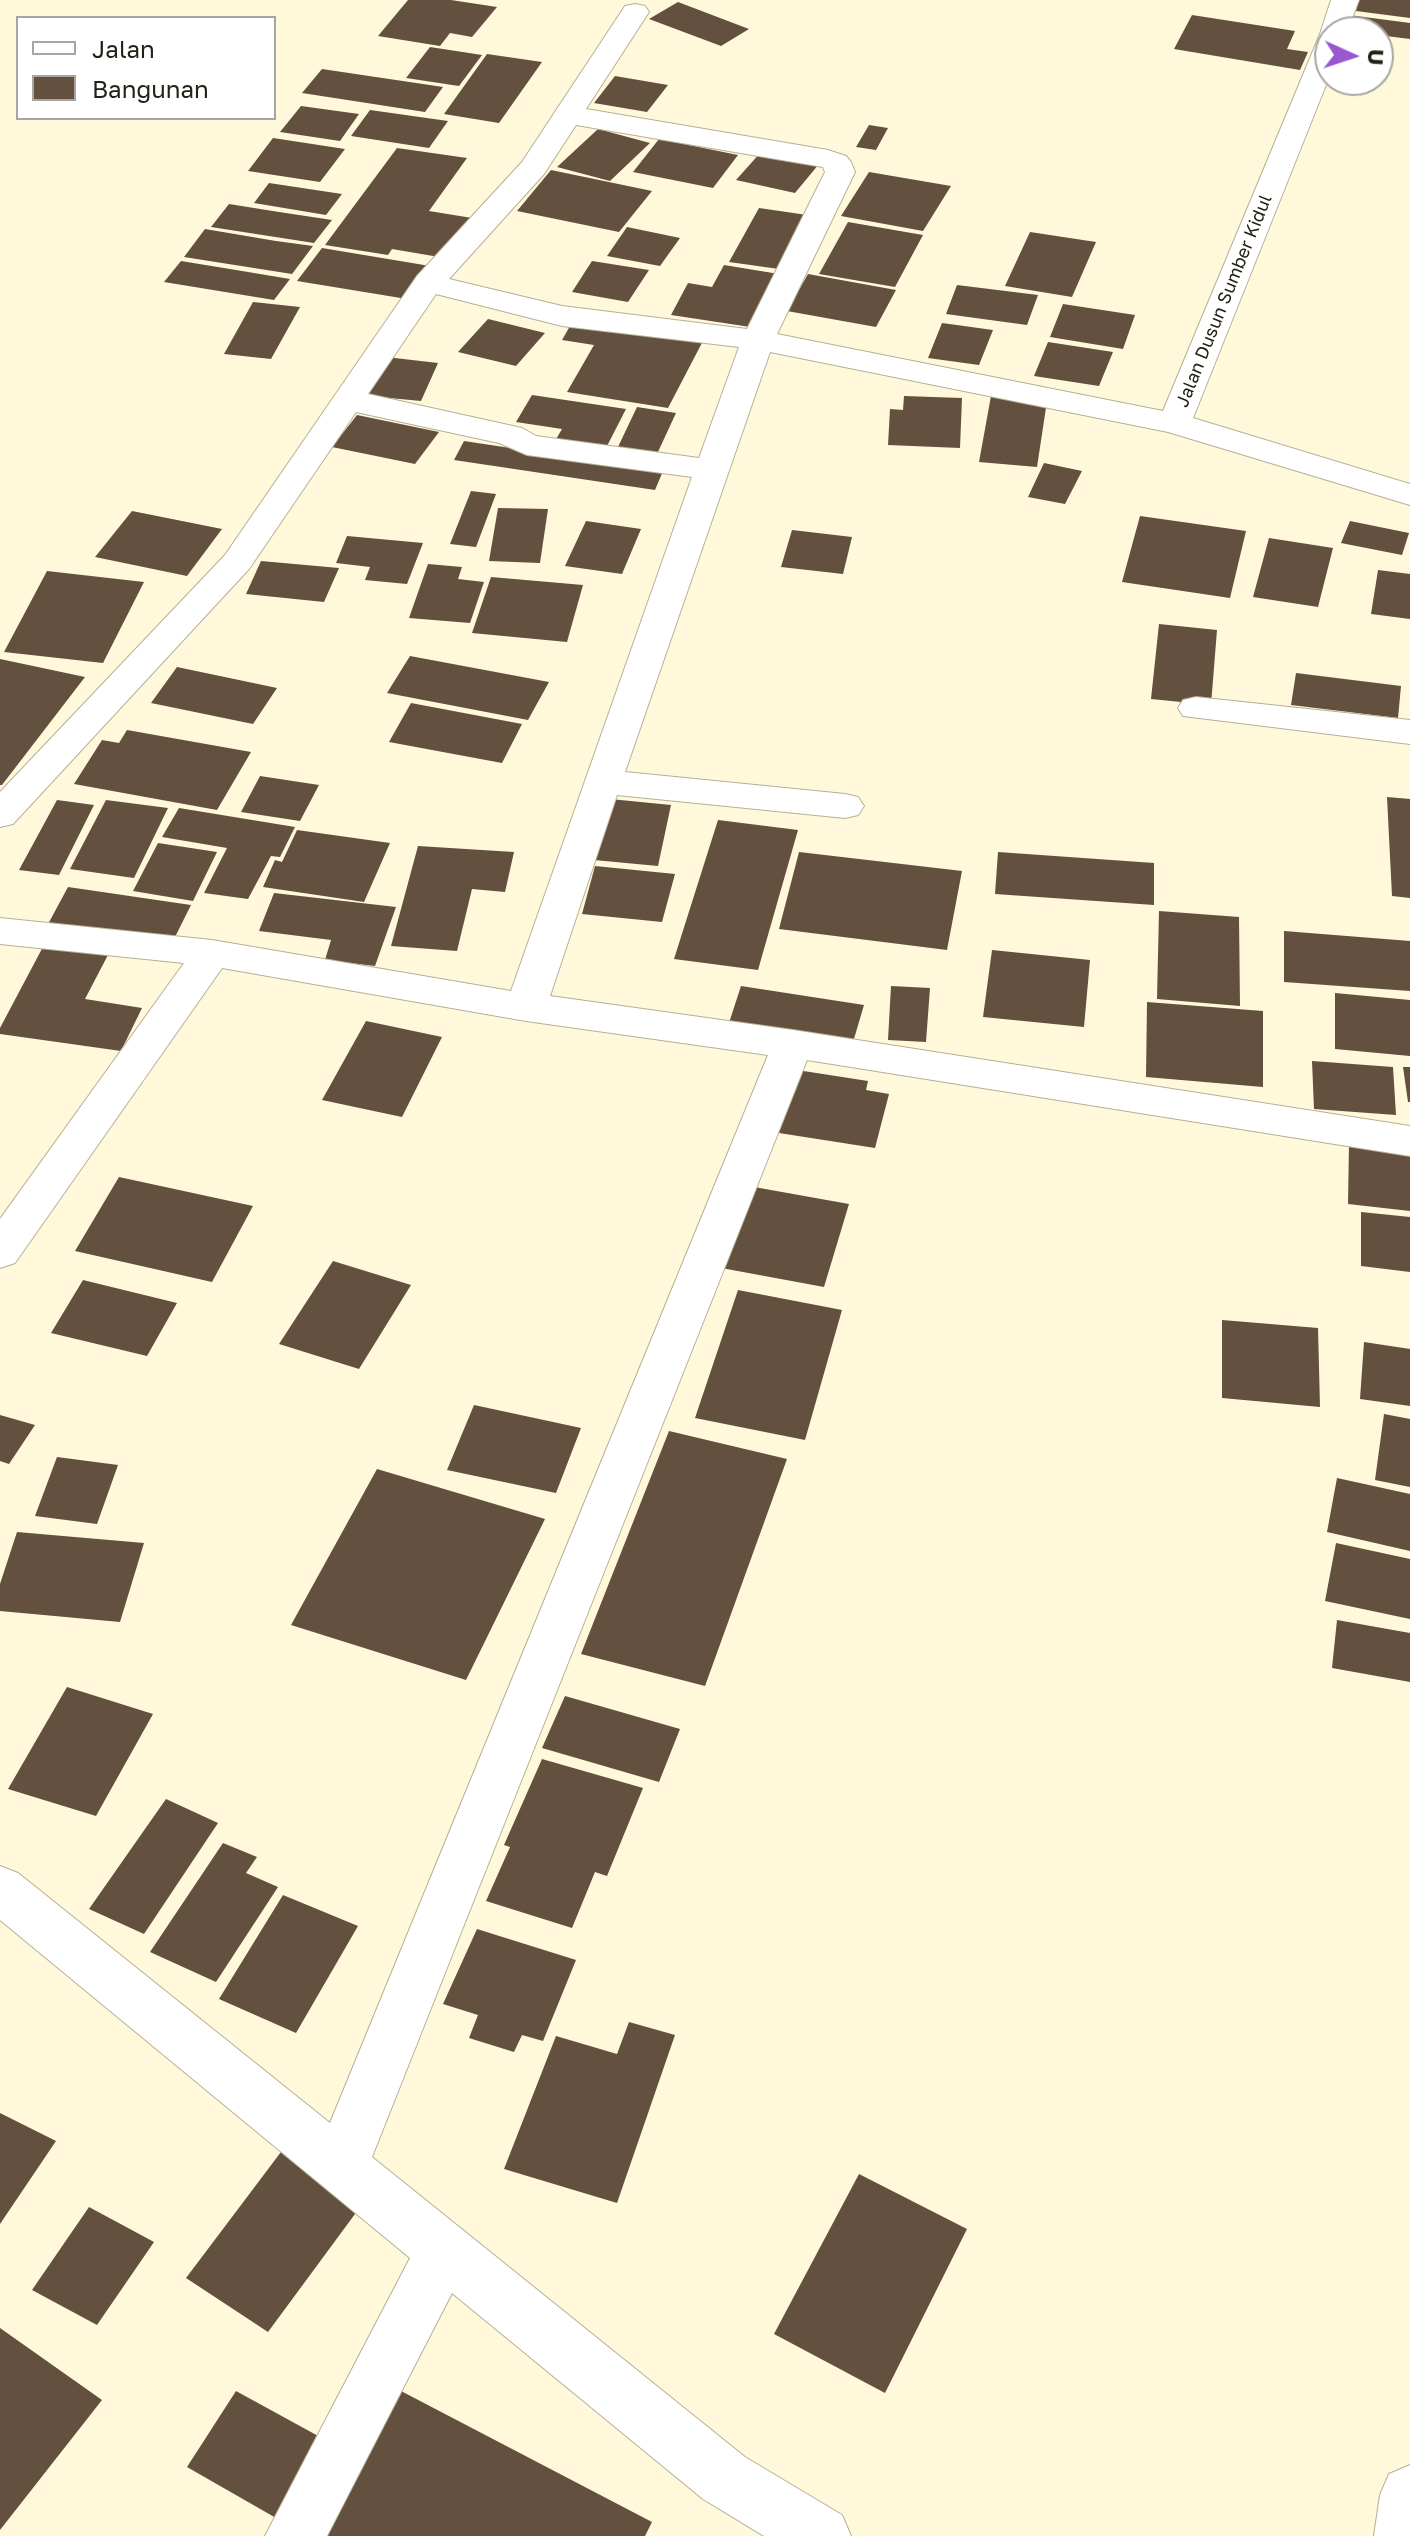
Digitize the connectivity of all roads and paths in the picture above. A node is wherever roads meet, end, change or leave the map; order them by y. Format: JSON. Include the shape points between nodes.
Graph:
{"nodes":[{"id":1,"x":635,"y":12,"type":"dead end"},
{"id":2,"x":1314,"y":79,"type":"edge"},
{"id":3,"x":567,"y":115,"type":"junction"},
{"id":4,"x":428,"y":283,"type":"junction"},
{"id":5,"x":758,"y":340,"type":"junction"},
{"id":6,"x":348,"y":400,"type":"junction"},
{"id":7,"x":1174,"y":423,"type":"junction"},
{"id":8,"x":712,"y":470,"type":"junction"},
{"id":9,"x":1410,"y":495,"type":"edge"},
{"id":10,"x":1196,"y":708,"type":"dead end"},
{"id":11,"x":1410,"y":732,"type":"edge"},
{"id":12,"x":603,"y":782,"type":"junction"},
{"id":13,"x":845,"y":806,"type":"dead end"},
{"id":14,"x":0,"y":815,"type":"edge"},
{"id":15,"x":0,"y":931,"type":"edge"},
{"id":16,"x":212,"y":953,"type":"junction"},
{"id":17,"x":526,"y":1007,"type":"junction"},
{"id":18,"x":793,"y":1044,"type":"junction"},
{"id":19,"x":1410,"y":1141,"type":"edge"},
{"id":20,"x":0,"y":1252,"type":"edge"},
{"id":21,"x":0,"y":1889,"type":"edge"},
{"id":22,"x":341,"y":2164,"type":"junction"},
{"id":23,"x":445,"y":2248,"type":"junction"},
{"id":24,"x":1410,"y":2495,"type":"edge"},
{"id":25,"x":295,"y":2536,"type":"edge"},
{"id":26,"x":821,"y":2536,"type":"edge"},
{"id":27,"x":1404,"y":2536,"type":"edge"}],
"edges":[{"from":1,"to":3,"type":"street"},
{"from":2,"to":7,"type":"street","name":"Jalan Dusun Sumber Kidul"},
{"from":3,"to":4,"type":"street","via":[[533,168]]},
{"from":3,"to":5,"type":"street","via":[[828,159],[840,166]]},
{"from":4,"to":5,"type":"street","via":[[562,316]]},
{"from":4,"to":6,"type":"street"},
{"from":5,"to":7,"type":"street"},
{"from":5,"to":8,"type":"street"},
{"from":6,"to":8,"type":"street","via":[[510,435],[527,445]]},
{"from":6,"to":14,"type":"street","via":[[237,562]]},
{"from":7,"to":9,"type":"street","name":"Jalan Dusun Sumber Kidul"},
{"from":8,"to":12,"type":"street"},
{"from":10,"to":11,"type":"street"},
{"from":12,"to":13,"type":"street"},
{"from":12,"to":17,"type":"street"},
{"from":15,"to":16,"type":"street"},
{"from":16,"to":17,"type":"street"},
{"from":16,"to":20,"type":"street"},
{"from":17,"to":18,"type":"street"},
{"from":18,"to":19,"type":"street"},
{"from":18,"to":22,"type":"street"},
{"from":21,"to":22,"type":"street"},
{"from":22,"to":23,"type":"street"},
{"from":23,"to":25,"type":"street"},
{"from":23,"to":26,"type":"street","via":[[724,2478]]},
{"from":24,"to":27,"type":"street"}]}
